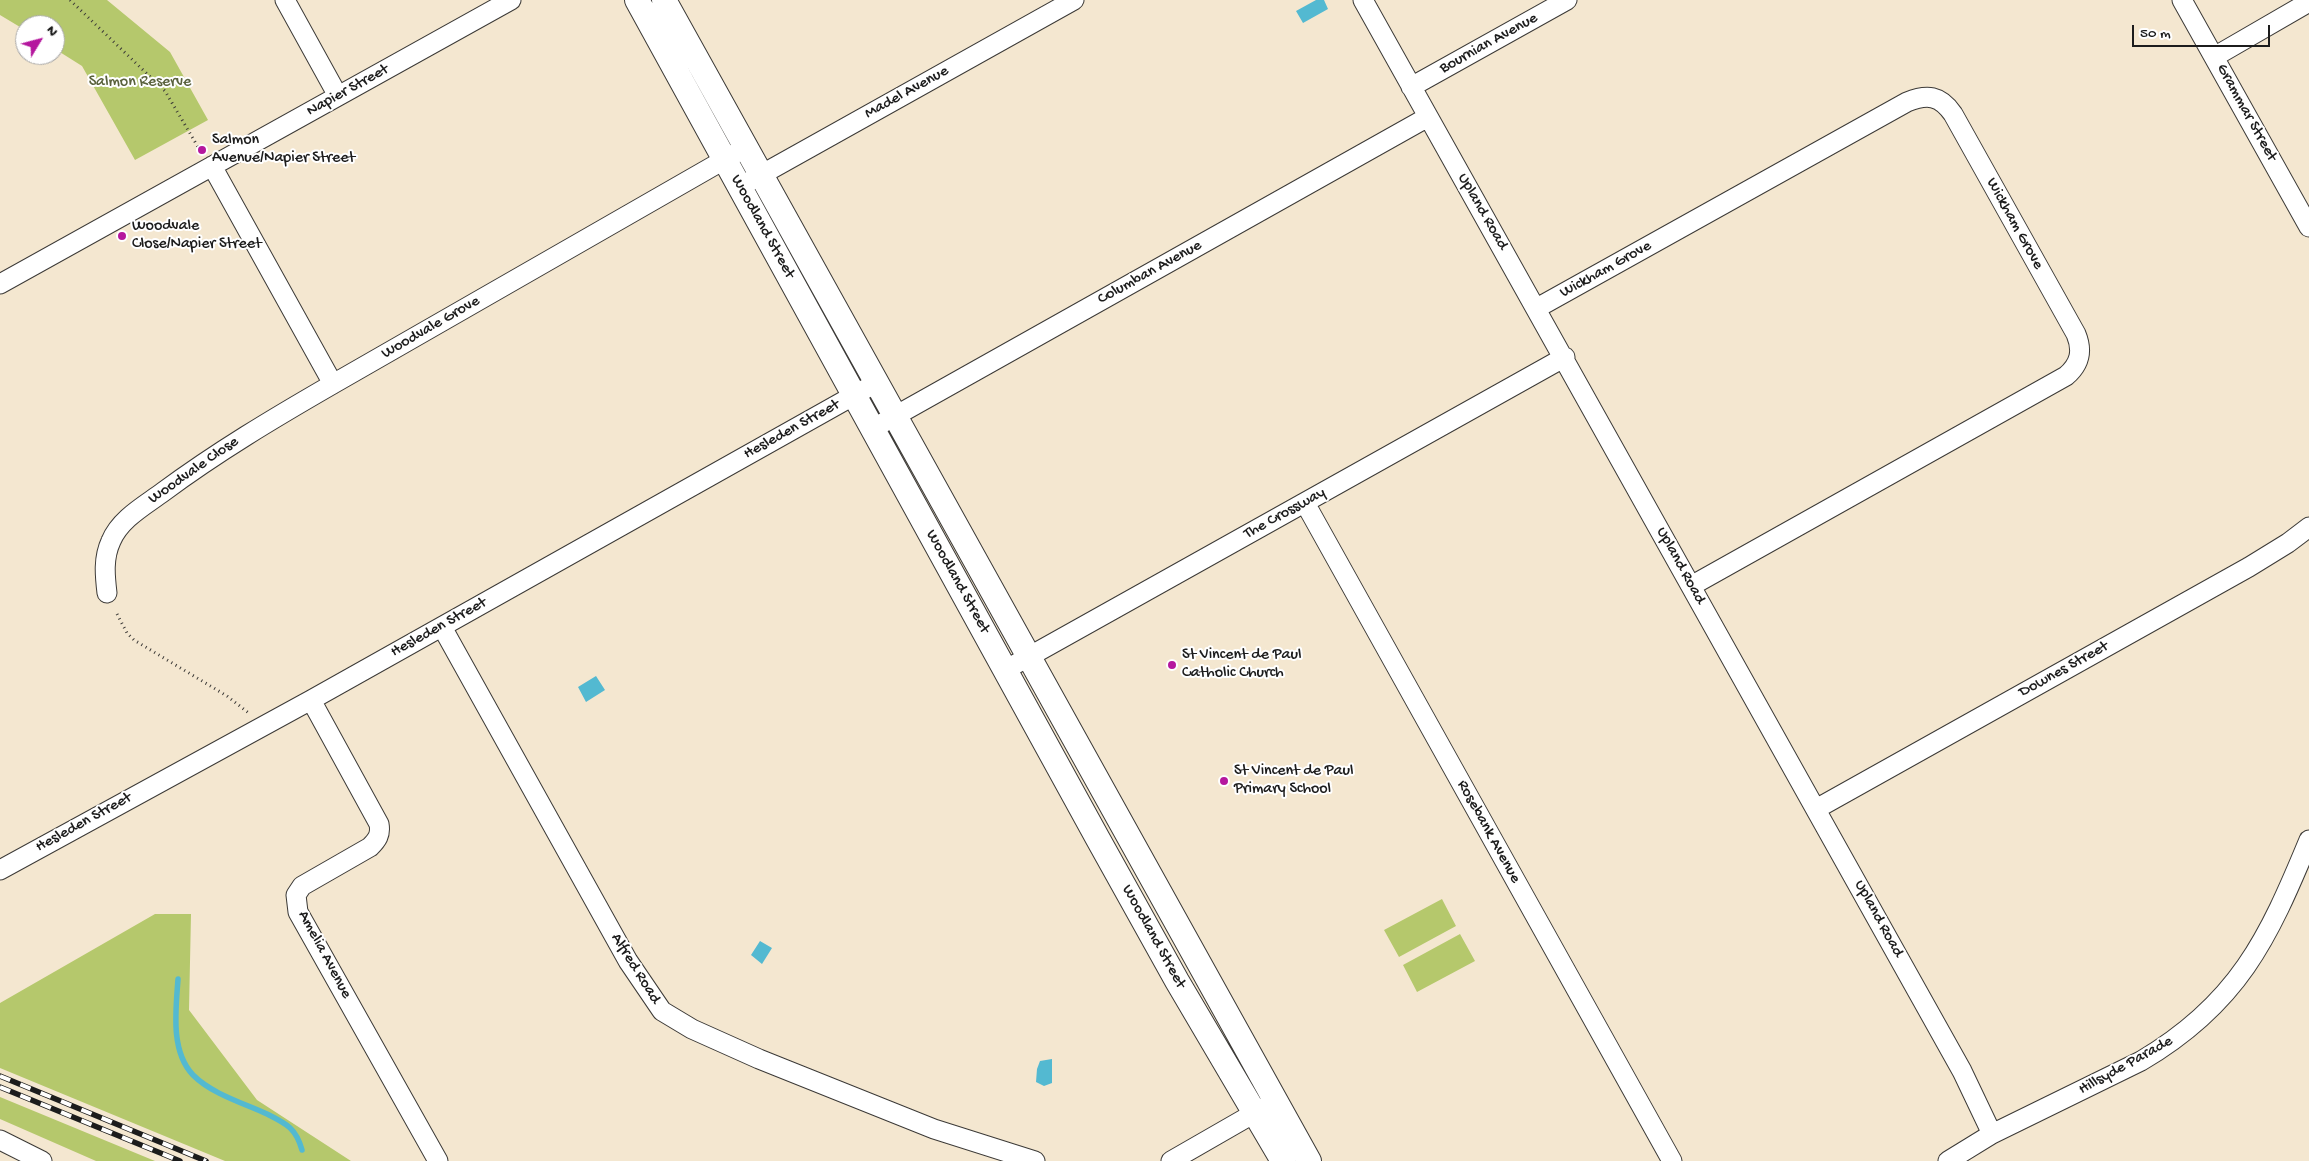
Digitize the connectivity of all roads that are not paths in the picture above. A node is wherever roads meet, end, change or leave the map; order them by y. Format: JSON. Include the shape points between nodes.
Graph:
{"nodes":[{"id":1,"x":285,"y":0,"type":"edge"},
{"id":2,"x":511,"y":0,"type":"edge"},
{"id":3,"x":637,"y":0,"type":"edge"},
{"id":4,"x":664,"y":0,"type":"edge"},
{"id":5,"x":1074,"y":0,"type":"edge"},
{"id":6,"x":1362,"y":0,"type":"edge"},
{"id":7,"x":1567,"y":0,"type":"edge"},
{"id":8,"x":2182,"y":0,"type":"edge"},
{"id":9,"x":2309,"y":2,"type":"edge"},
{"id":10,"x":2214,"y":57,"type":"junction"},
{"id":11,"x":1411,"y":87,"type":"junction"},
{"id":12,"x":338,"y":96,"type":"junction"},
{"id":13,"x":1428,"y":117,"type":"junction"},
{"id":14,"x":745,"y":148,"type":"junction"},
{"id":15,"x":724,"y":160,"type":"junction"},
{"id":16,"x":212,"y":166,"type":"junction"},
{"id":17,"x":760,"y":175,"type":"junction"},
{"id":18,"x":740,"y":187,"type":"junction"},
{"id":19,"x":2309,"y":227,"type":"edge"},
{"id":20,"x":0,"y":284,"type":"edge"},
{"id":21,"x":1537,"y":308,"type":"junction"},
{"id":22,"x":1565,"y":358,"type":"junction"},
{"id":23,"x":876,"y":383,"type":"junction"},
{"id":24,"x":333,"y":384,"type":"junction"},
{"id":25,"x":854,"y":395,"type":"junction"},
{"id":26,"x":895,"y":416,"type":"junction"},
{"id":27,"x":872,"y":429,"type":"junction"},
{"id":28,"x":1305,"y":503,"type":"junction"},
{"id":29,"x":2309,"y":527,"type":"edge"},
{"id":30,"x":1691,"y":586,"type":"junction"},
{"id":31,"x":107,"y":593,"type":"dead end"},
{"id":32,"x":442,"y":627,"type":"junction"},
{"id":33,"x":1030,"y":657,"type":"junction"},
{"id":34,"x":1006,"y":670,"type":"junction"},
{"id":35,"x":311,"y":700,"type":"junction"},
{"id":36,"x":1816,"y":809,"type":"junction"},
{"id":37,"x":2309,"y":840,"type":"edge"},
{"id":38,"x":0,"y":870,"type":"edge"},
{"id":39,"x":1275,"y":1101,"type":"junction"},
{"id":40,"x":1255,"y":1112,"type":"junction"},
{"id":41,"x":1992,"y":1134,"type":"junction"},
{"id":42,"x":0,"y":1140,"type":"edge"},
{"id":43,"x":42,"y":1161,"type":"edge"},
{"id":44,"x":438,"y":1161,"type":"edge"},
{"id":45,"x":1034,"y":1161,"type":"edge"},
{"id":46,"x":1171,"y":1161,"type":"edge"},
{"id":47,"x":1283,"y":1161,"type":"edge"},
{"id":48,"x":1308,"y":1161,"type":"edge"},
{"id":49,"x":1672,"y":1161,"type":"edge"},
{"id":50,"x":1948,"y":1161,"type":"edge"}],
"edges":[{"from":1,"to":12,"type":"street"},
{"from":2,"to":12,"type":"street","name":"Napier Street"},
{"from":3,"to":15,"type":"main road","name":"Woodland Street"},
{"from":4,"to":14,"type":"main road","name":"Woodland Street"},
{"from":5,"to":17,"type":"street","name":"Madel Avenue"},
{"from":6,"to":11,"type":"street","name":"Upland Road"},
{"from":7,"to":11,"type":"street","name":"Bournian Avenue"},
{"from":8,"to":10,"type":"street","name":"Grammar Street"},
{"from":9,"to":10,"type":"street"},
{"from":10,"to":19,"type":"street","name":"Grammar Street"},
{"from":11,"to":13,"type":"street","name":"Upland Road"},
{"from":12,"to":16,"type":"street","name":"Napier Street"},
{"from":13,"to":21,"type":"street","name":"Upland Road"},
{"from":13,"to":26,"type":"street","name":"Columban Avenue"},
{"from":14,"to":15,"type":"street","name":"Woodvale Grove"},
{"from":14,"to":17,"type":"main road","name":"Woodland Street"},
{"from":15,"to":18,"type":"main road","name":"Woodland Street"},
{"from":15,"to":24,"type":"street","name":"Woodvale Grove"},
{"from":16,"to":20,"type":"street","name":"Napier Street"},
{"from":16,"to":24,"type":"street"},
{"from":17,"to":18,"type":"street","name":"Madel Avenue"},
{"from":17,"to":23,"type":"main road","name":"Woodland Street"},
{"from":18,"to":25,"type":"main road","name":"Woodland Street"},
{"from":21,"to":22,"type":"street","name":"Upland Road"},
{"from":21,"to":30,"type":"street","name":"Wickham Grove","via":[[1907,102],[1921,96],[1932,96],[1946,104],[1953,114],[2076,334],[2081,353],[2073,370],[2066,376]]},
{"from":22,"to":28,"type":"street","name":"The Crossway"},
{"from":22,"to":30,"type":"street","name":"Upland Road"},
{"from":23,"to":25,"type":"street","name":"Hesleden Street"},
{"from":23,"to":26,"type":"main road","name":"Woodland Street"},
{"from":24,"to":31,"type":"street","name":"Woodvale Close","via":[[216,454],[135,512],[111,540],[105,572]]},
{"from":25,"to":27,"type":"main road","name":"Woodland Street"},
{"from":25,"to":32,"type":"street","name":"Hesleden Street"},
{"from":26,"to":27,"type":"street","name":"Columban Avenue"},
{"from":26,"to":33,"type":"main road","name":"Woodland Street"},
{"from":27,"to":34,"type":"main road","name":"Woodland Street"},
{"from":28,"to":33,"type":"street","name":"The Crossway"},
{"from":28,"to":49,"type":"street","name":"Rosebank Avenue"},
{"from":29,"to":36,"type":"street","name":"Downes Street","via":[[2249,567]]},
{"from":30,"to":36,"type":"street","name":"Upland Road"},
{"from":32,"to":35,"type":"street","name":"Hesleden Street"},
{"from":32,"to":45,"type":"street","name":"Alfred Road","via":[[628,961],[662,1011],[692,1029],[776,1066],[934,1129]]},
{"from":33,"to":34,"type":"street","name":"The Crossway"},
{"from":33,"to":39,"type":"main road","name":"Woodland Street"},
{"from":34,"to":40,"type":"main road","name":"Woodland Street","via":[[1177,981]]},
{"from":35,"to":38,"type":"street","name":"Hesleden Street"},
{"from":35,"to":44,"type":"street","name":"Amelia Avenue","via":[[380,830],[370,847],[302,886],[296,895],[298,912]]},
{"from":36,"to":41,"type":"street","name":"Upland Road","via":[[1962,1071]]},
{"from":37,"to":41,"type":"street","name":"Hillsyde Parade","via":[[2264,940],[2238,979],[2211,1008],[2155,1053]]},
{"from":39,"to":40,"type":"street"},
{"from":39,"to":48,"type":"main road","name":"Woodland Street"},
{"from":40,"to":46,"type":"street"},
{"from":40,"to":47,"type":"main road","name":"Woodland Street"},
{"from":41,"to":50,"type":"street","name":"Hillsyde Parade"},
{"from":42,"to":43,"type":"street"}]}
